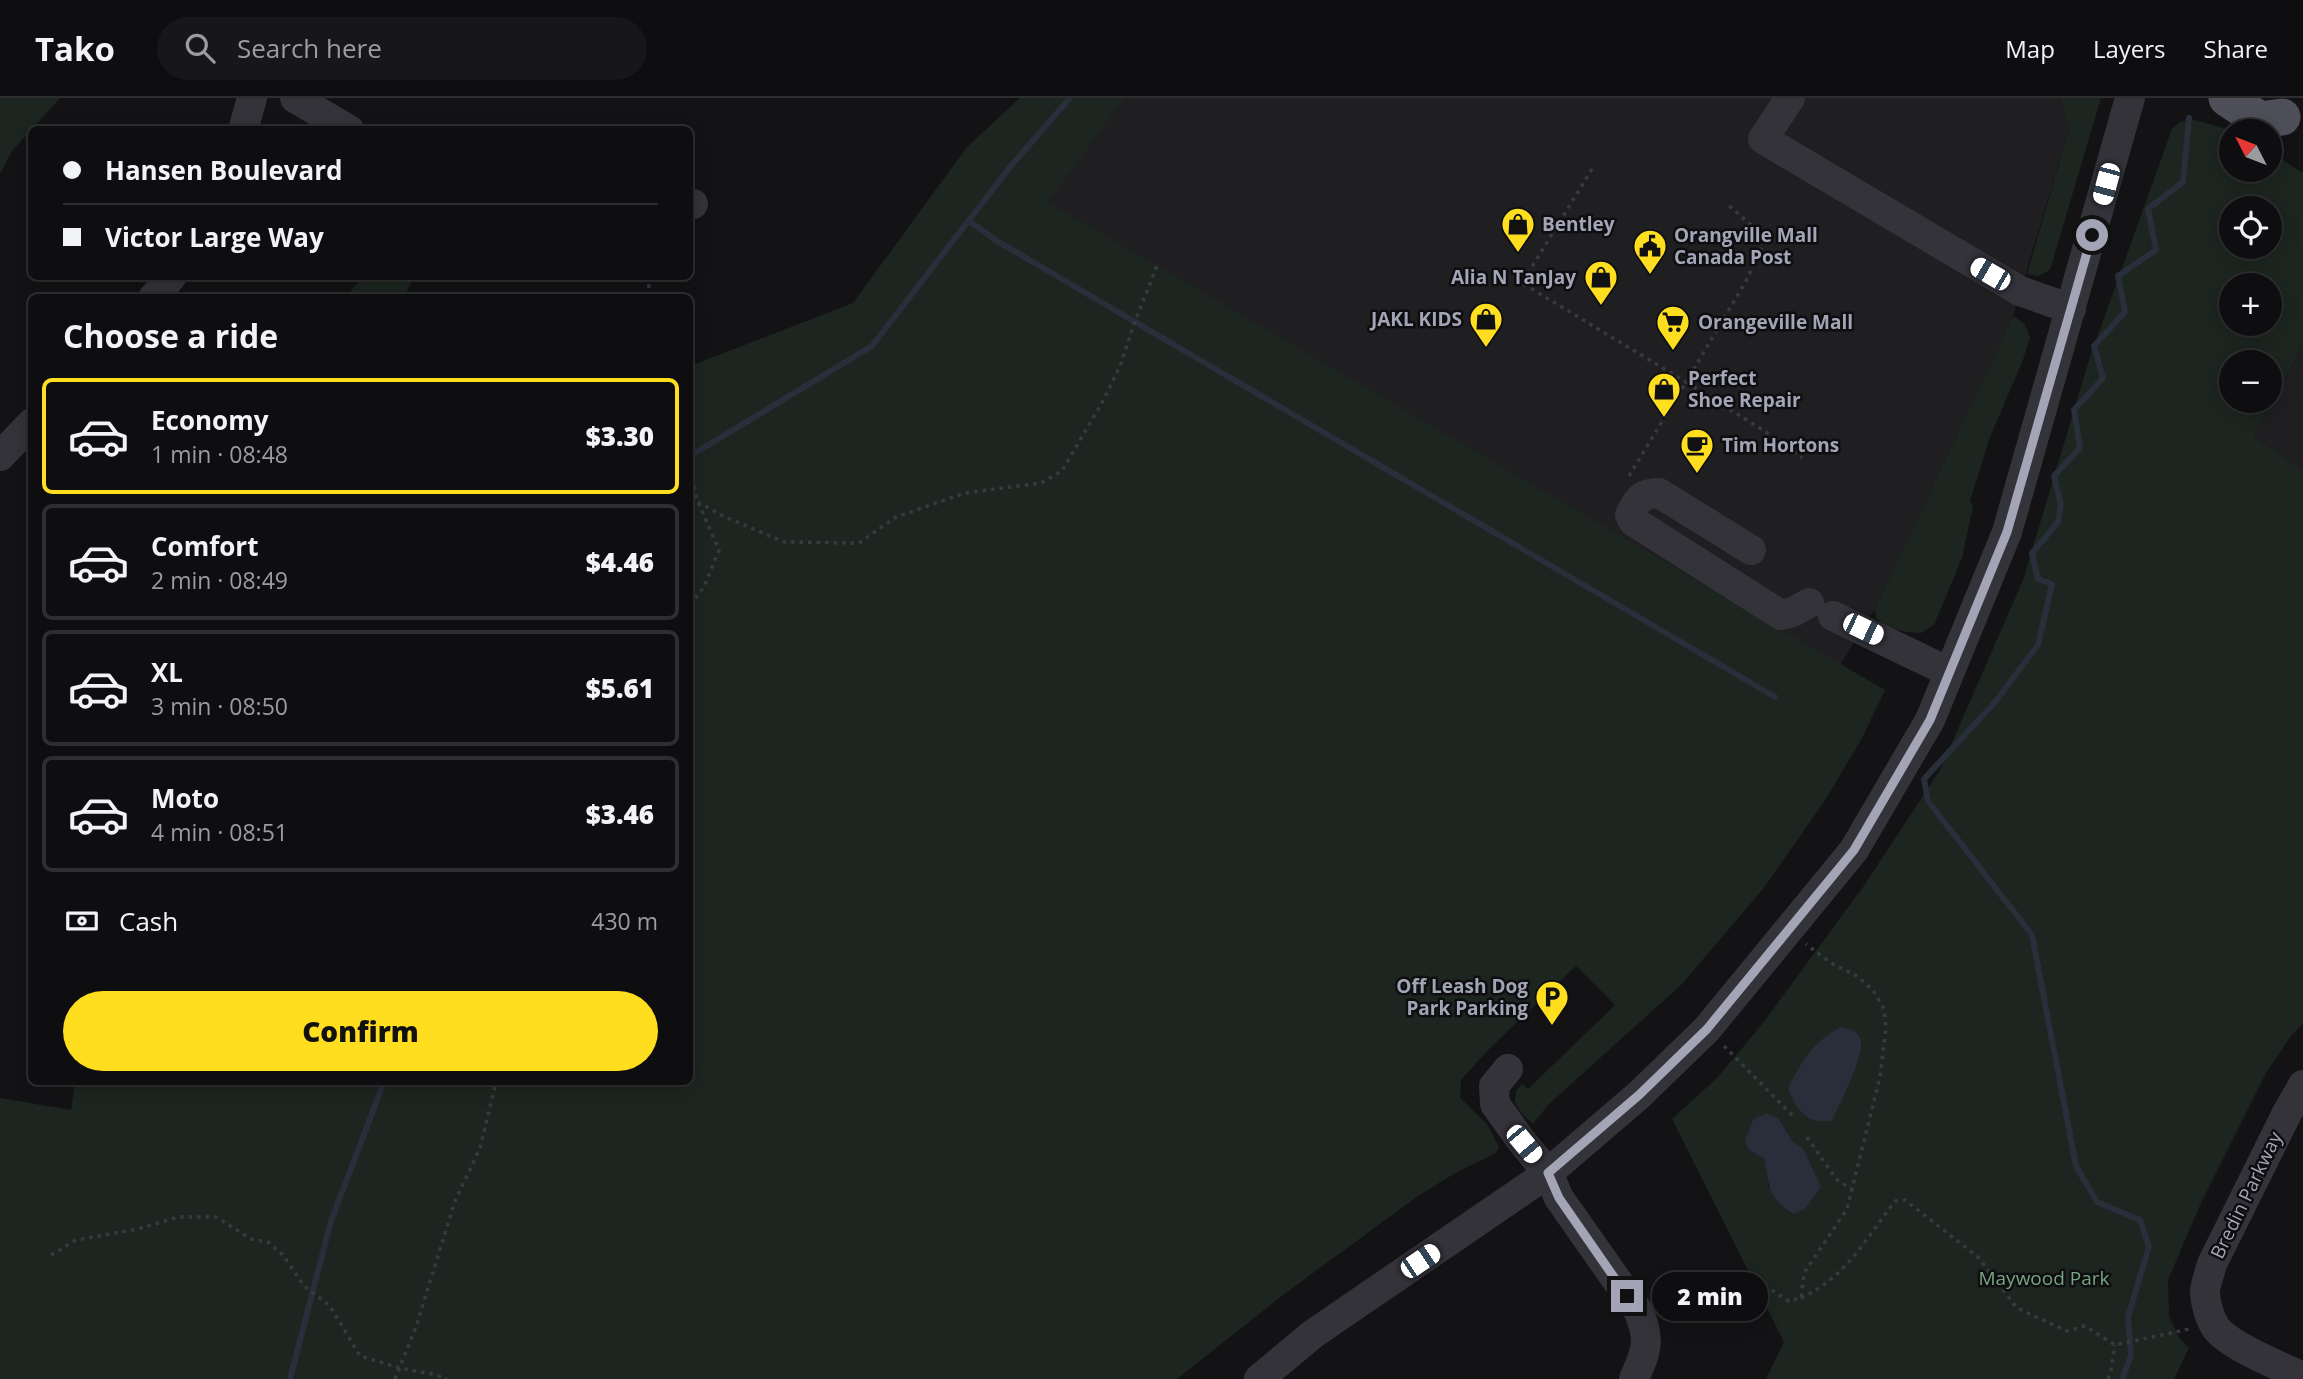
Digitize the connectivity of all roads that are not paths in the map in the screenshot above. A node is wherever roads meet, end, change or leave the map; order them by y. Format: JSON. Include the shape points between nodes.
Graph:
{"nodes":[{"id":1,"x":252,"y":98,"type":"edge"},
{"id":2,"x":295,"y":98,"type":"edge"},
{"id":3,"x":1790,"y":98,"type":"edge"},
{"id":4,"x":2130,"y":98,"type":"edge"},
{"id":5,"x":2227,"y":98,"type":"edge"},
{"id":6,"x":2286,"y":115,"type":"edge"},
{"id":7,"x":244,"y":126,"type":"edge"},
{"id":8,"x":342,"y":126,"type":"edge"},
{"id":9,"x":169,"y":280,"type":"edge"},
{"id":10,"x":156,"y":294,"type":"edge"},
{"id":11,"x":2071,"y":309,"type":"junction"},
{"id":12,"x":28,"y":427,"type":"edge"},
{"id":13,"x":0,"y":456,"type":"edge"},
{"id":14,"x":1751,"y":550,"type":"dead end"},
{"id":15,"x":1950,"y":672,"type":"junction"},
{"id":16,"x":1508,"y":1069,"type":"dead end"},
{"id":17,"x":2303,"y":1086,"type":"edge"},
{"id":18,"x":1548,"y":1173,"type":"junction"},
{"id":19,"x":2303,"y":1377,"type":"edge"},
{"id":20,"x":1259,"y":1379,"type":"edge"},
{"id":21,"x":1634,"y":1379,"type":"edge"}],
"edges":[{"from":1,"to":7,"type":"street"},
{"from":2,"to":8,"type":"street"},
{"from":3,"to":11,"type":"street","via":[[1763,139],[2020,291]]},
{"from":4,"to":11,"type":"street"},
{"from":5,"to":6,"type":"main road","via":[[2260,120]]},
{"from":9,"to":10,"type":"street"},
{"from":11,"to":15,"type":"street","via":[[2007,532]]},
{"from":12,"to":13,"type":"street"},
{"from":14,"to":15,"type":"street","via":[[1659,493],[1647,493],[1630,515],[1781,615],[1821,609]]},
{"from":15,"to":18,"type":"street","via":[[1930,720],[1854,850],[1707,1029]]},
{"from":16,"to":18,"type":"street","via":[[1494,1086],[1494,1104]]},
{"from":17,"to":19,"type":"street","name":"Bredin Parkway","via":[[2212,1264],[2205,1290],[2215,1320],[2245,1349]]},
{"from":18,"to":20,"type":"street","via":[[1313,1334]]},
{"from":18,"to":21,"type":"street","via":[[1559,1198],[1639,1312],[1647,1350]]}]}
